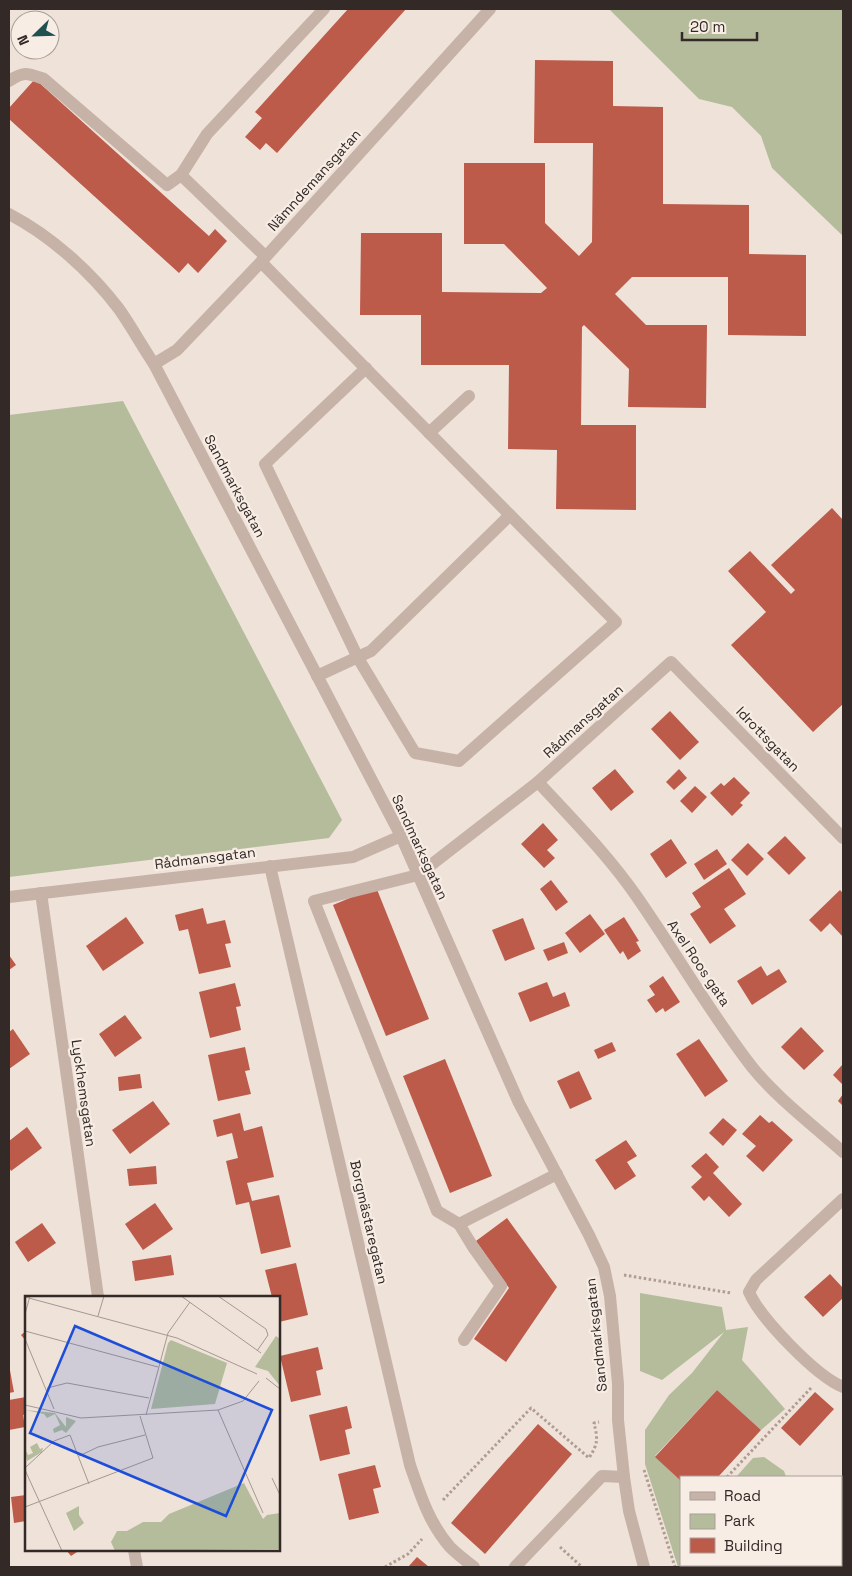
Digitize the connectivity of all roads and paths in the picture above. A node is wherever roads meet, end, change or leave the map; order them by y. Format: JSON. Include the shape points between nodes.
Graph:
{"nodes":[{"id":1,"x":324,"y":9,"type":"edge"},
{"id":2,"x":490,"y":9,"type":"edge"},
{"id":3,"x":9,"y":81,"type":"edge"},
{"id":4,"x":181,"y":175,"type":"junction"},
{"id":5,"x":9,"y":214,"type":"edge"},
{"id":6,"x":263,"y":259,"type":"junction"},
{"id":7,"x":154,"y":364,"type":"junction"},
{"id":8,"x":366,"y":368,"type":"junction"},
{"id":9,"x":469,"y":396,"type":"dead end"},
{"id":10,"x":429,"y":432,"type":"junction"},
{"id":11,"x":510,"y":516,"type":"junction"},
{"id":12,"x":358,"y":658,"type":"junction"},
{"id":13,"x":671,"y":662,"type":"joint"},
{"id":14,"x":317,"y":676,"type":"junction"},
{"id":15,"x":538,"y":782,"type":"junction"},
{"id":16,"x":401,"y":836,"type":"junction"},
{"id":17,"x":843,"y":838,"type":"edge"},
{"id":18,"x":270,"y":866,"type":"junction"},
{"id":19,"x":418,"y":875,"type":"junction"},
{"id":20,"x":40,"y":893,"type":"junction"},
{"id":21,"x":9,"y":897,"type":"edge"},
{"id":22,"x":843,"y":1152,"type":"edge"},
{"id":23,"x":557,"y":1174,"type":"junction"},
{"id":24,"x":843,"y":1199,"type":"edge"},
{"id":25,"x":459,"y":1224,"type":"junction"},
{"id":26,"x":624,"y":1275,"type":"dead end"},
{"id":27,"x":734,"y":1294,"type":"dead end"},
{"id":28,"x":98,"y":1296,"type":"edge"},
{"id":29,"x":464,"y":1340,"type":"dead end"},
{"id":30,"x":824,"y":1375,"type":"junction"},
{"id":31,"x":843,"y":1387,"type":"edge"},
{"id":32,"x":594,"y":1423,"type":"dead end"},
{"id":33,"x":643,"y":1463,"type":"dead end"},
{"id":34,"x":728,"y":1476,"type":"edge"},
{"id":35,"x":624,"y":1477,"type":"junction"},
{"id":36,"x":432,"y":1520,"type":"junction"},
{"id":37,"x":553,"y":1541,"type":"dead end"},
{"id":38,"x":134,"y":1551,"type":"edge"},
{"id":39,"x":137,"y":1567,"type":"edge"},
{"id":40,"x":385,"y":1567,"type":"edge"},
{"id":41,"x":474,"y":1567,"type":"edge"},
{"id":42,"x":515,"y":1567,"type":"edge"},
{"id":43,"x":582,"y":1567,"type":"edge"},
{"id":44,"x":644,"y":1567,"type":"edge"},
{"id":45,"x":674,"y":1567,"type":"edge"}],
"edges":[{"from":1,"to":4,"type":"street","via":[[208,134]]},
{"from":2,"to":6,"type":"street","name":"Nämndemansgatan"},
{"from":3,"to":4,"type":"street","via":[[21,73],[44,79],[167,185]]},
{"from":4,"to":6,"type":"street"},
{"from":5,"to":7,"type":"street","name":"Sandmarksgatan","via":[[56,245],[87,272],[118,309]]},
{"from":6,"to":7,"type":"street","name":"Nämndemansgatan","via":[[177,350]]},
{"from":6,"to":8,"type":"street"},
{"from":7,"to":14,"type":"street","name":"Sandmarksgatan"},
{"from":8,"to":10,"type":"street"},
{"from":8,"to":12,"type":"street","via":[[265,464]]},
{"from":9,"to":10,"type":"street"},
{"from":10,"to":11,"type":"street"},
{"from":11,"to":12,"type":"street","via":[[371,652]]},
{"from":11,"to":12,"type":"street","via":[[616,622],[459,761],[414,754]]},
{"from":12,"to":14,"type":"street"},
{"from":13,"to":15,"type":"street","name":"Rådmansgatan"},
{"from":13,"to":17,"type":"street","name":"Idrottsgatan"},
{"from":14,"to":16,"type":"street","name":"Sandmarksgatan"},
{"from":15,"to":19,"type":"street","name":"Rådmansgatan"},
{"from":15,"to":22,"type":"street","name":"Axel Roos gata","via":[[637,896],[753,1068]]},
{"from":16,"to":18,"type":"street","name":"Rådmansgatan","via":[[353,857]]},
{"from":16,"to":19,"type":"street","name":"Sandmarksgatan"},
{"from":18,"to":20,"type":"street","name":"Rådmansgatan"},
{"from":18,"to":36,"type":"street","name":"Borgmästaregatan","via":[[410,1465]]},
{"from":19,"to":23,"type":"street","name":"Sandmarksgatan","via":[[519,1103]]},
{"from":19,"to":25,"type":"street","via":[[314,901],[437,1210]]},
{"from":20,"to":21,"type":"street","name":"Rådmansgatan"},
{"from":20,"to":28,"type":"street","name":"Lyckhemsgatan"},
{"from":23,"to":25,"type":"street"},
{"from":23,"to":35,"type":"street","name":"Sandmarksgatan","via":[[604,1267],[610,1296]]},
{"from":24,"to":30,"type":"street","via":[[756,1280],[750,1292],[754,1304],[796,1351]]},
{"from":25,"to":29,"type":"street","via":[[501,1286]]},
{"from":26,"to":27,"type":"path"},
{"from":30,"to":31,"type":"street"},
{"from":30,"to":34,"type":"path"},
{"from":32,"to":36,"type":"path","via":[[598,1438],[588,1458],[531,1408]]},
{"from":33,"to":45,"type":"path"},
{"from":35,"to":42,"type":"street","via":[[602,1476]]},
{"from":35,"to":44,"type":"street","name":"Sandmarksgatan"},
{"from":36,"to":40,"type":"path","via":[[408,1554]]},
{"from":36,"to":41,"type":"street","name":"Borgmästaregatan","via":[[450,1547]]},
{"from":37,"to":43,"type":"path"},
{"from":38,"to":39,"type":"street"}]}
